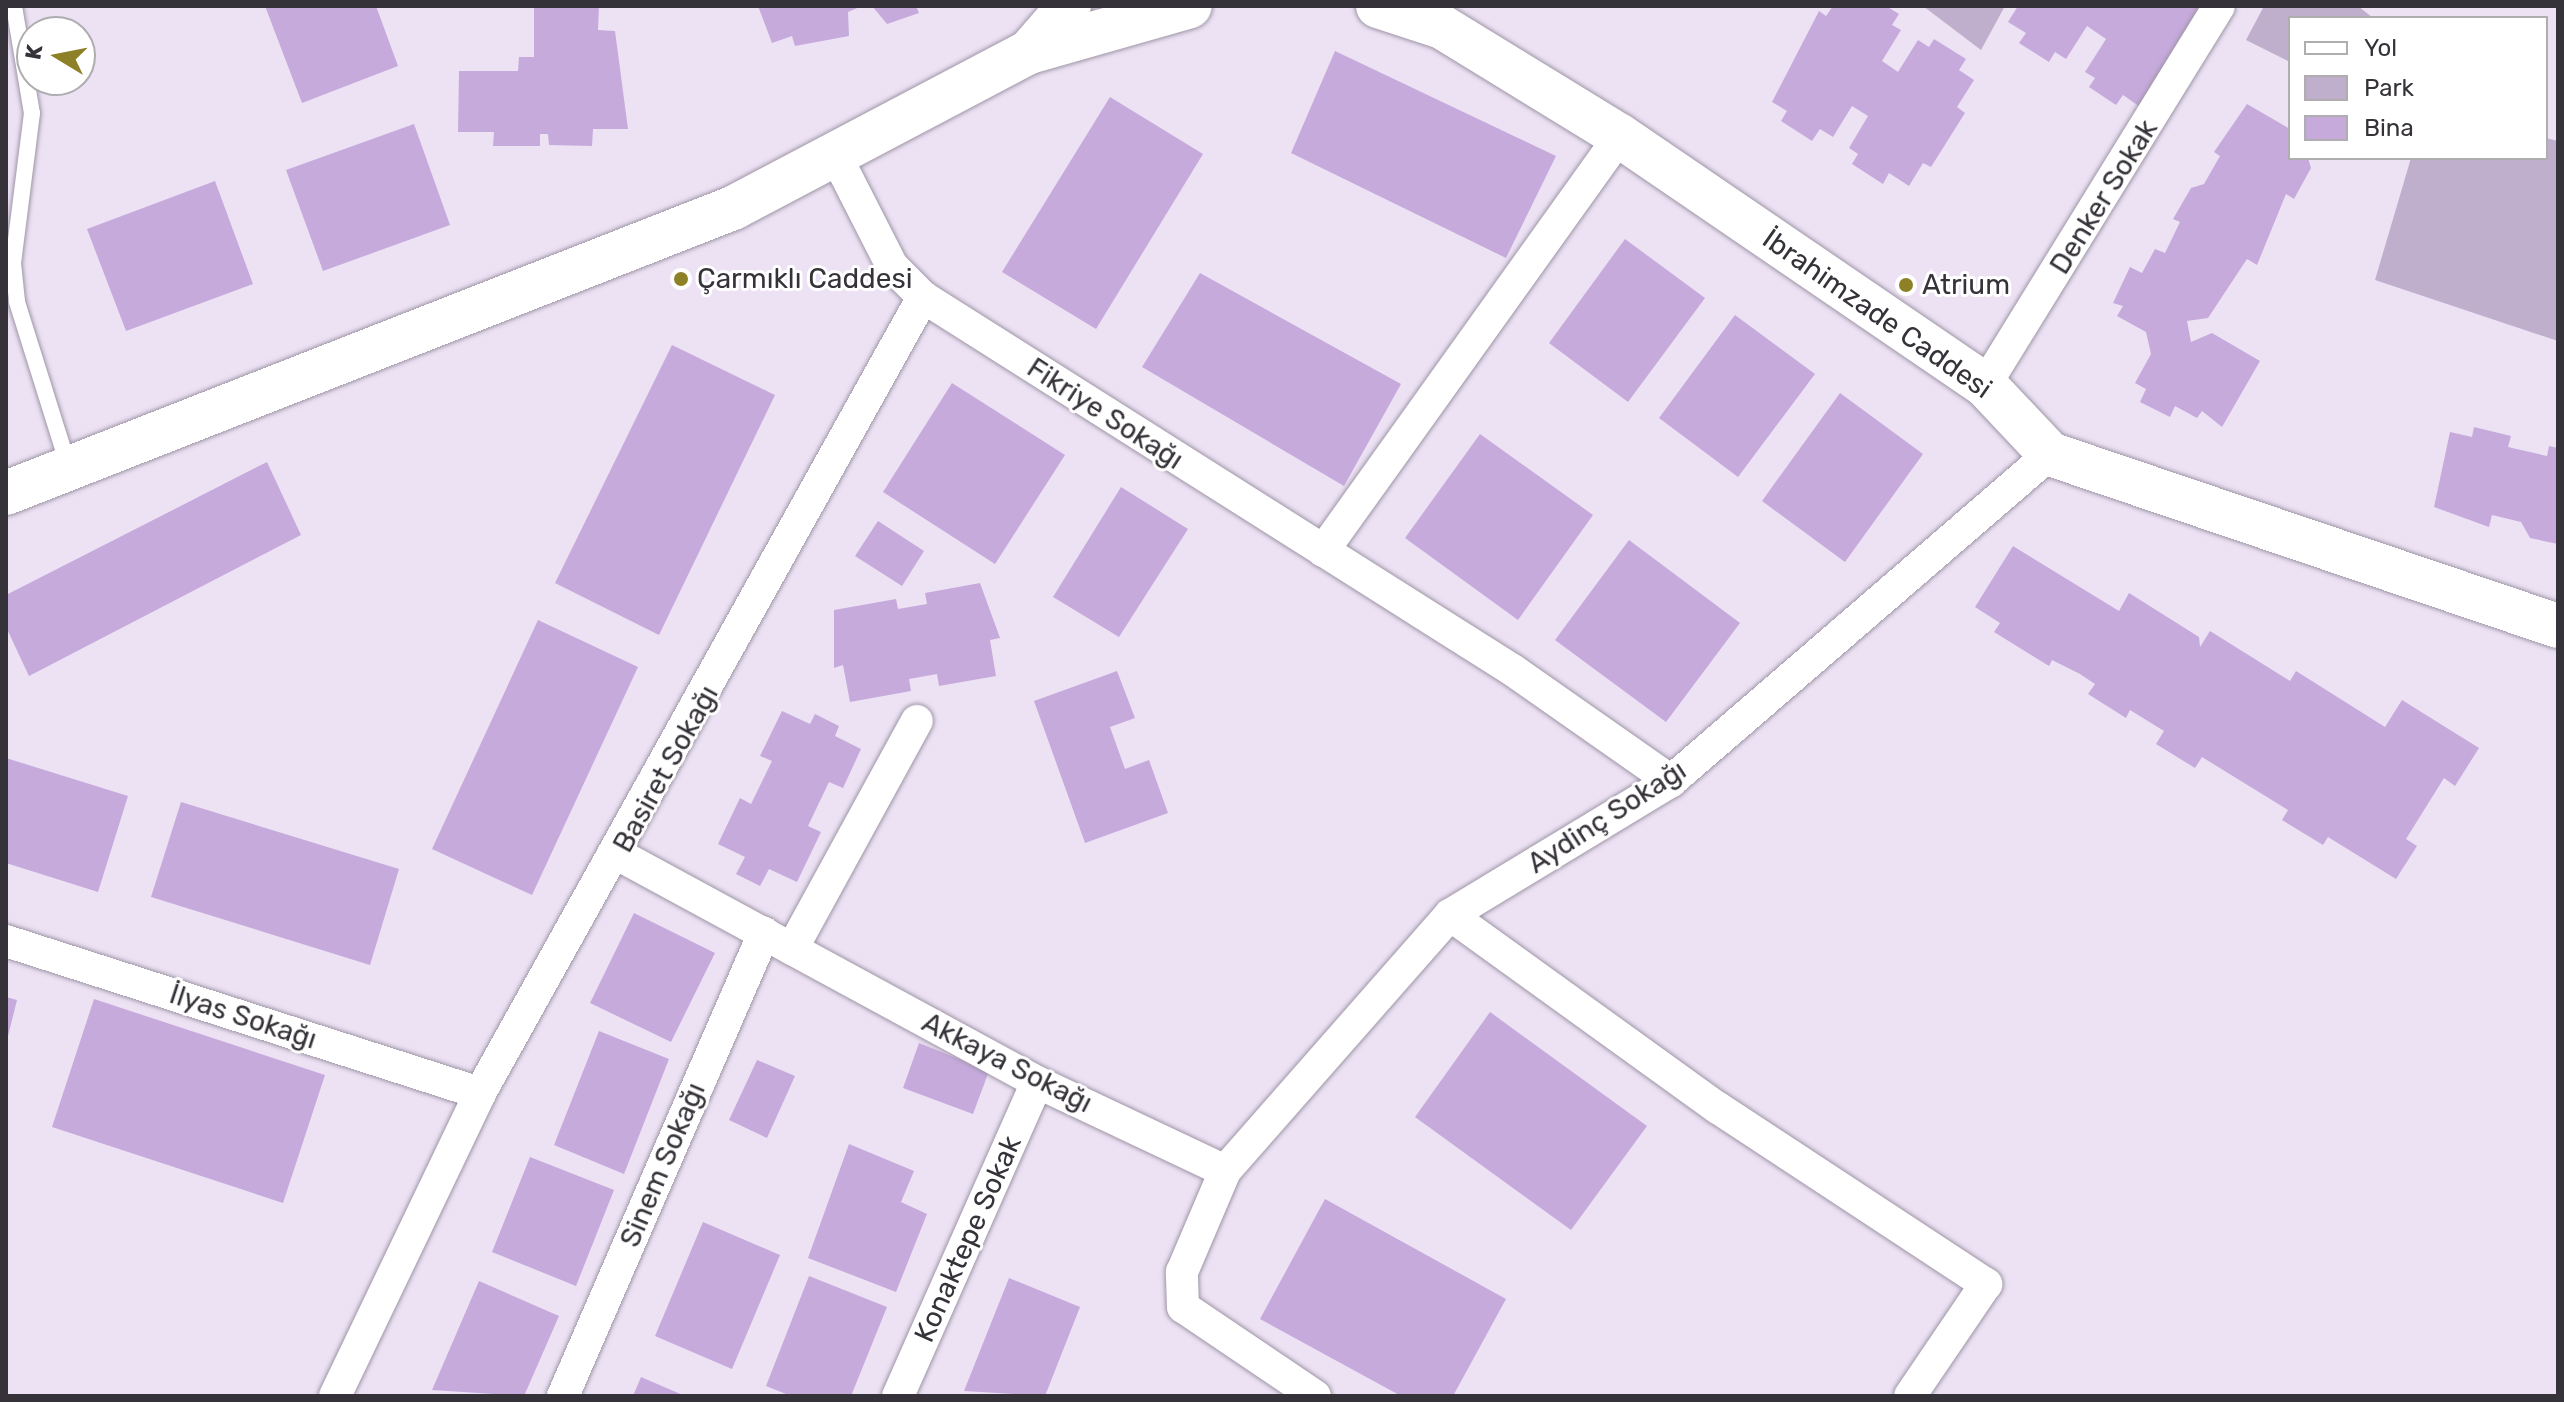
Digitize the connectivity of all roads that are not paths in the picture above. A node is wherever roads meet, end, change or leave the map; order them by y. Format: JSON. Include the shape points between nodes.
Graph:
{"nodes":[{"id":1,"x":14,"y":6,"type":"edge"},
{"id":2,"x":1069,"y":6,"type":"edge"},
{"id":3,"x":1190,"y":6,"type":"edge"},
{"id":4,"x":1378,"y":6,"type":"edge"},
{"id":5,"x":2219,"y":6,"type":"edge"},
{"id":6,"x":1435,"y":16,"type":"edge"},
{"id":7,"x":1029,"y":52,"type":"junction"},
{"id":8,"x":1620,"y":136,"type":"junction"},
{"id":9,"x":834,"y":152,"type":"junction"},
{"id":10,"x":923,"y":297,"type":"junction"},
{"id":11,"x":1985,"y":385,"type":"junction"},
{"id":12,"x":2050,"y":454,"type":"junction"},
{"id":13,"x":69,"y":468,"type":"junction"},
{"id":14,"x":6,"y":493,"type":"edge"},
{"id":15,"x":1323,"y":551,"type":"junction"},
{"id":16,"x":2558,"y":626,"type":"edge"},
{"id":17,"x":917,"y":721,"type":"dead end"},
{"id":18,"x":1671,"y":781,"type":"junction"},
{"id":19,"x":619,"y":855,"type":"junction"},
{"id":20,"x":1450,"y":915,"type":"junction"},
{"id":21,"x":764,"y":933,"type":"junction"},
{"id":22,"x":6,"y":941,"type":"edge"},
{"id":23,"x":792,"y":949,"type":"junction"},
{"id":24,"x":1037,"y":1082,"type":"junction"},
{"id":25,"x":480,"y":1093,"type":"junction"},
{"id":26,"x":1225,"y":1171,"type":"junction"},
{"id":27,"x":335,"y":1396,"type":"edge"},
{"id":28,"x":563,"y":1396,"type":"edge"},
{"id":29,"x":898,"y":1396,"type":"edge"},
{"id":30,"x":1315,"y":1396,"type":"edge"},
{"id":31,"x":1910,"y":1396,"type":"edge"}],
"edges":[{"from":1,"to":13,"type":"lane","via":[[32,113],[13,263],[17,302]]},
{"from":2,"to":7,"type":"main road"},
{"from":3,"to":7,"type":"main road"},
{"from":4,"to":6,"type":"main road","name":"İbrahimzade Caddesi"},
{"from":5,"to":11,"type":"street","name":"Denker Sokak"},
{"from":6,"to":8,"type":"main road","name":"İbrahimzade Caddesi"},
{"from":7,"to":9,"type":"main road"},
{"from":8,"to":11,"type":"main road","name":"İbrahimzade Caddesi"},
{"from":8,"to":15,"type":"street"},
{"from":9,"to":10,"type":"street","via":[[892,266]]},
{"from":9,"to":13,"type":"main road","via":[[733,208]]},
{"from":10,"to":15,"type":"street","name":"Fikriye Sokağı"},
{"from":10,"to":19,"type":"street","name":"Basiret Sokağı"},
{"from":11,"to":12,"type":"main road","name":"İbrahimzade Caddesi"},
{"from":12,"to":16,"type":"main road","name":"İbrahimzade Caddesi"},
{"from":12,"to":18,"type":"street","name":"Aydinç Sokağı"},
{"from":13,"to":14,"type":"main road"},
{"from":15,"to":18,"type":"street","name":"Fikriye Sokağı"},
{"from":17,"to":23,"type":"street"},
{"from":18,"to":20,"type":"street","name":"Aydinç Sokağı"},
{"from":19,"to":21,"type":"street","name":"Akkaya Sokağı"},
{"from":19,"to":25,"type":"street","name":"Basiret Sokağı"},
{"from":20,"to":26,"type":"street","name":"Aydinç Sokağı"},
{"from":20,"to":31,"type":"street","via":[[1718,1108],[1986,1284]]},
{"from":21,"to":23,"type":"street","name":"Akkaya Sokağı"},
{"from":21,"to":28,"type":"street","name":"Sinem Sokağı"},
{"from":22,"to":25,"type":"street","name":"İlyas Sokağı"},
{"from":23,"to":24,"type":"street","name":"Akkaya Sokağı"},
{"from":24,"to":26,"type":"street","name":"Akkaya Sokağı"},
{"from":24,"to":29,"type":"street","name":"Konaktepe Sokak"},
{"from":25,"to":27,"type":"street","name":"Basiret Sokağı"},
{"from":26,"to":30,"type":"street","name":"Aydinç Sokağı","via":[[1182,1272],[1183,1307]]}]}
